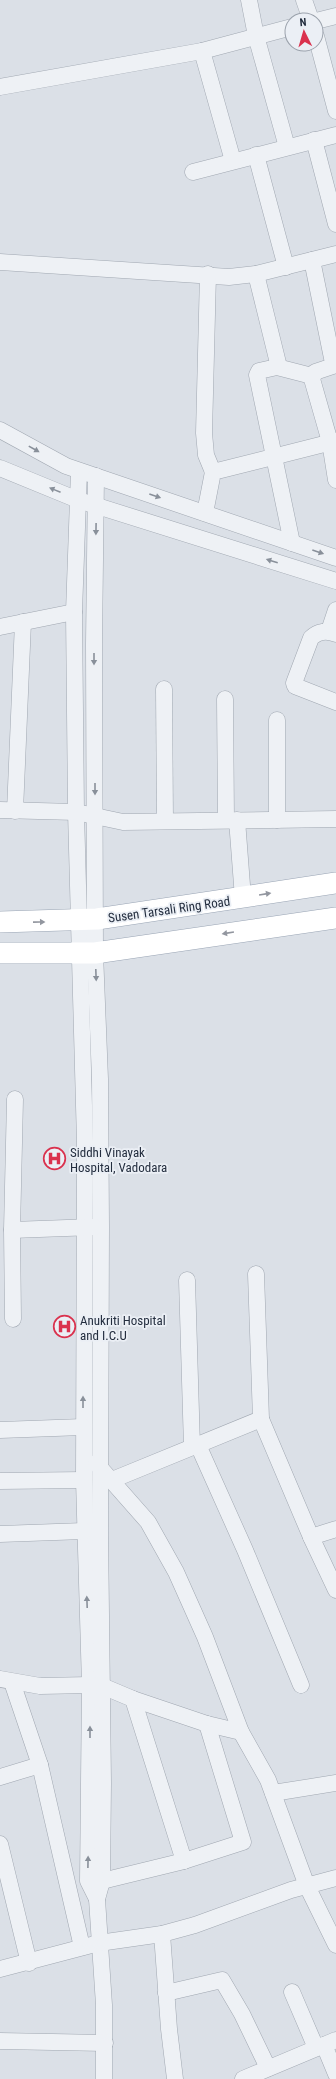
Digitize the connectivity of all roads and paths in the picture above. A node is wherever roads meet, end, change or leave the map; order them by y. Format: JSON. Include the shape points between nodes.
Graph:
{"nodes":[{"id":1,"x":249,"y":0,"type":"edge"},
{"id":2,"x":304,"y":0,"type":"edge"},
{"id":3,"x":309,"y":12,"type":"edge"},
{"id":4,"x":336,"y":16,"type":"edge"},
{"id":5,"x":324,"y":18,"type":"edge"},
{"id":6,"x":284,"y":28,"type":"edge"},
{"id":7,"x":256,"y":36,"type":"junction"},
{"id":8,"x":202,"y":51,"type":"junction"},
{"id":9,"x":320,"y":52,"type":"edge"},
{"id":10,"x":0,"y":87,"type":"edge"},
{"id":11,"x":336,"y":112,"type":"edge"},
{"id":12,"x":336,"y":135,"type":"edge"},
{"id":13,"x":314,"y":140,"type":"junction"},
{"id":14,"x":287,"y":147,"type":"junction"},
{"id":15,"x":256,"y":155,"type":"junction"},
{"id":16,"x":233,"y":161,"type":"junction"},
{"id":17,"x":193,"y":172,"type":"dead end"},
{"id":18,"x":336,"y":224,"type":"edge"},
{"id":19,"x":336,"y":254,"type":"edge"},
{"id":20,"x":312,"y":260,"type":"junction"},
{"id":21,"x":0,"y":262,"type":"edge"},
{"id":22,"x":286,"y":267,"type":"junction"},
{"id":23,"x":208,"y":274,"type":"junction"},
{"id":24,"x":256,"y":274,"type":"junction"},
{"id":25,"x":277,"y":367,"type":"junction"},
{"id":26,"x":312,"y":376,"type":"junction"},
{"id":27,"x":0,"y":430,"type":"edge"},
{"id":28,"x":333,"y":441,"type":"edge"},
{"id":29,"x":274,"y":456,"type":"junction"},
{"id":30,"x":0,"y":468,"type":"edge"},
{"id":31,"x":79,"y":471,"type":"junction"},
{"id":32,"x":213,"y":472,"type":"junction"},
{"id":33,"x":96,"y":476,"type":"junction"},
{"id":34,"x":336,"y":480,"type":"edge"},
{"id":35,"x":78,"y":500,"type":"junction"},
{"id":36,"x":96,"y":505,"type":"junction"},
{"id":37,"x":205,"y":513,"type":"junction"},
{"id":38,"x":292,"y":543,"type":"junction"},
{"id":39,"x":336,"y":558,"type":"edge"},
{"id":40,"x":336,"y":581,"type":"edge"},
{"id":41,"x":336,"y":610,"type":"edge"},
{"id":42,"x":74,"y":612,"type":"junction"},
{"id":43,"x":23,"y":622,"type":"junction"},
{"id":44,"x":0,"y":627,"type":"edge"},
{"id":45,"x":333,"y":633,"type":"edge"},
{"id":46,"x":164,"y":689,"type":"dead end"},
{"id":47,"x":225,"y":698,"type":"dead end"},
{"id":48,"x":336,"y":702,"type":"edge"},
{"id":49,"x":277,"y":720,"type":"dead end"},
{"id":50,"x":8,"y":811,"type":"edge"},
{"id":51,"x":76,"y":812,"type":"junction"},
{"id":52,"x":95,"y":815,"type":"junction"},
{"id":53,"x":336,"y":819,"type":"edge"},
{"id":54,"x":232,"y":820,"type":"junction"},
{"id":55,"x":277,"y":820,"type":"junction"},
{"id":56,"x":165,"y":821,"type":"junction"},
{"id":57,"x":336,"y":883,"type":"edge"},
{"id":58,"x":243,"y":898,"type":"junction"},
{"id":59,"x":336,"y":918,"type":"edge"},
{"id":60,"x":88,"y":920,"type":"junction"},
{"id":61,"x":0,"y":922,"type":"edge"},
{"id":62,"x":0,"y":953,"type":"edge"},
{"id":63,"x":87,"y":954,"type":"junction"},
{"id":64,"x":15,"y":1099,"type":"dead end"},
{"id":65,"x":7,"y":1150,"type":"edge"},
{"id":66,"x":6,"y":1210,"type":"edge"},
{"id":67,"x":84,"y":1227,"type":"junction"},
{"id":68,"x":101,"y":1227,"type":"junction"},
{"id":69,"x":12,"y":1230,"type":"junction"},
{"id":70,"x":6,"y":1274,"type":"edge"},
{"id":71,"x":256,"y":1274,"type":"dead end"},
{"id":72,"x":187,"y":1280,"type":"dead end"},
{"id":73,"x":13,"y":1319,"type":"dead end"},
{"id":74,"x":261,"y":1419,"type":"junction"},
{"id":75,"x":83,"y":1427,"type":"junction"},
{"id":76,"x":0,"y":1430,"type":"edge"},
{"id":77,"x":195,"y":1446,"type":"junction"},
{"id":78,"x":84,"y":1456,"type":"junction"},
{"id":79,"x":100,"y":1465,"type":"junction"},
{"id":80,"x":84,"y":1480,"type":"junction"},
{"id":81,"x":112,"y":1480,"type":"junction"},
{"id":82,"x":0,"y":1481,"type":"edge"},
{"id":83,"x":336,"y":1529,"type":"edge"},
{"id":84,"x":84,"y":1531,"type":"junction"},
{"id":85,"x":0,"y":1534,"type":"edge"},
{"id":86,"x":311,"y":1537,"type":"junction"},
{"id":87,"x":336,"y":1590,"type":"edge"},
{"id":88,"x":6,"y":1681,"type":"edge"},
{"id":89,"x":301,"y":1685,"type":"dead end"},
{"id":90,"x":96,"y":1686,"type":"junction"},
{"id":91,"x":133,"y":1699,"type":"junction"},
{"id":92,"x":207,"y":1724,"type":"junction"},
{"id":93,"x":241,"y":1732,"type":"junction"},
{"id":94,"x":40,"y":1765,"type":"junction"},
{"id":95,"x":0,"y":1777,"type":"edge"},
{"id":96,"x":336,"y":1783,"type":"edge"},
{"id":97,"x":273,"y":1793,"type":"junction"},
{"id":98,"x":0,"y":1844,"type":"edge"},
{"id":99,"x":184,"y":1861,"type":"junction"},
{"id":100,"x":336,"y":1878,"type":"edge"},
{"id":101,"x":95,"y":1881,"type":"junction"},
{"id":102,"x":307,"y":1886,"type":"junction"},
{"id":103,"x":162,"y":1934,"type":"junction"},
{"id":104,"x":99,"y":1943,"type":"junction"},
{"id":105,"x":336,"y":1945,"type":"edge"},
{"id":106,"x":82,"y":1947,"type":"junction"},
{"id":107,"x":29,"y":1963,"type":"junction"},
{"id":108,"x":0,"y":1969,"type":"edge"},
{"id":109,"x":292,"y":1992,"type":"dead end"},
{"id":110,"x":166,"y":1993,"type":"junction"},
{"id":111,"x":0,"y":2041,"type":"edge"},
{"id":112,"x":105,"y":2043,"type":"junction"},
{"id":113,"x":326,"y":2044,"type":"edge"},
{"id":114,"x":275,"y":2071,"type":"edge"},
{"id":115,"x":336,"y":2074,"type":"edge"},
{"id":116,"x":104,"y":2079,"type":"edge"},
{"id":117,"x":175,"y":2079,"type":"edge"},
{"id":118,"x":243,"y":2079,"type":"edge"}],
"edges":[{"from":1,"to":7,"type":"street"},
{"from":2,"to":3,"type":"street"},
{"from":4,"to":5,"type":"street"},
{"from":6,"to":7,"type":"street"},
{"from":7,"to":8,"type":"street"},
{"from":7,"to":14,"type":"street"},
{"from":8,"to":10,"type":"street"},
{"from":8,"to":16,"type":"street"},
{"from":9,"to":11,"type":"street"},
{"from":12,"to":13,"type":"street"},
{"from":13,"to":14,"type":"street"},
{"from":13,"to":18,"type":"street"},
{"from":14,"to":15,"type":"street"},
{"from":15,"to":16,"type":"street"},
{"from":15,"to":22,"type":"street"},
{"from":16,"to":17,"type":"street"},
{"from":19,"to":20,"type":"street"},
{"from":20,"to":22,"type":"street"},
{"from":20,"to":26,"type":"street","via":[[334,363],[333,366],[315,372]]},
{"from":21,"to":23,"type":"street"},
{"from":22,"to":24,"type":"street"},
{"from":23,"to":24,"type":"street","via":[[229,277]]},
{"from":23,"to":32,"type":"street","via":[[204,434],[206,455]]},
{"from":24,"to":25,"type":"street"},
{"from":25,"to":26,"type":"street"},
{"from":25,"to":29,"type":"street","via":[[259,371],[257,375]]},
{"from":26,"to":28,"type":"street"},
{"from":27,"to":31,"type":"street","one_way":true},
{"from":28,"to":29,"type":"street"},
{"from":28,"to":34,"type":"street"},
{"from":29,"to":32,"type":"street"},
{"from":29,"to":38,"type":"street"},
{"from":35,"to":30,"type":"street","one_way":true},
{"from":31,"to":33,"type":"street"},
{"from":31,"to":35,"type":"street"},
{"from":32,"to":37,"type":"street"},
{"from":33,"to":36,"type":"street"},
{"from":33,"to":37,"type":"street","one_way":true},
{"from":35,"to":36,"type":"street"},
{"from":35,"to":42,"type":"street"},
{"from":40,"to":36,"type":"street","one_way":true},
{"from":36,"to":52,"type":"street","one_way":true},
{"from":37,"to":38,"type":"street"},
{"from":38,"to":39,"type":"street","one_way":true},
{"from":41,"to":45,"type":"street"},
{"from":42,"to":43,"type":"street"},
{"from":42,"to":51,"type":"street"},
{"from":43,"to":44,"type":"street"},
{"from":43,"to":50,"type":"street"},
{"from":45,"to":48,"type":"street","via":[[316,633],[311,638],[294,683],[295,686]]},
{"from":46,"to":56,"type":"street"},
{"from":47,"to":54,"type":"street"},
{"from":49,"to":55,"type":"street"},
{"from":50,"to":51,"type":"street"},
{"from":51,"to":52,"type":"street"},
{"from":51,"to":60,"type":"street"},
{"from":52,"to":56,"type":"street","via":[[123,822]]},
{"from":52,"to":60,"type":"street"},
{"from":53,"to":55,"type":"street"},
{"from":54,"to":55,"type":"street"},
{"from":54,"to":56,"type":"street"},
{"from":54,"to":58,"type":"street"},
{"from":58,"to":57,"type":"main road","name":"Susen Tarsali Ring Road","one_way":true},
{"from":58,"to":60,"type":"main road","name":"Susen Tarsali Ring Road"},
{"from":59,"to":63,"type":"main road","one_way":true},
{"from":61,"to":60,"type":"main road","name":"Susen Tarsali Ring Road","one_way":true},
{"from":60,"to":63,"type":"street"},
{"from":62,"to":63,"type":"main road"},
{"from":63,"to":67,"type":"street"},
{"from":63,"to":68,"type":"street","one_way":true,"via":[[100,1079]]},
{"from":64,"to":65,"type":"street"},
{"from":65,"to":66,"type":"street"},
{"from":66,"to":69,"type":"street"},
{"from":67,"to":68,"type":"street"},
{"from":67,"to":69,"type":"street"},
{"from":75,"to":67,"type":"street","one_way":true},
{"from":68,"to":79,"type":"street"},
{"from":69,"to":70,"type":"street"},
{"from":70,"to":73,"type":"street"},
{"from":71,"to":74,"type":"street"},
{"from":72,"to":77,"type":"street"},
{"from":74,"to":77,"type":"street"},
{"from":74,"to":86,"type":"street"},
{"from":75,"to":76,"type":"street"},
{"from":75,"to":78,"type":"street"},
{"from":77,"to":81,"type":"street"},
{"from":77,"to":89,"type":"street","via":[[245,1550]]},
{"from":78,"to":79,"type":"street"},
{"from":78,"to":80,"type":"street"},
{"from":79,"to":81,"type":"street"},
{"from":79,"to":90,"type":"street"},
{"from":80,"to":82,"type":"street"},
{"from":80,"to":84,"type":"street"},
{"from":81,"to":93,"type":"street","via":[[148,1522],[176,1572],[205,1637]]},
{"from":83,"to":86,"type":"street"},
{"from":84,"to":85,"type":"street"},
{"from":90,"to":84,"type":"street","one_way":true},
{"from":86,"to":87,"type":"street"},
{"from":88,"to":90,"type":"street","via":[[40,1686]]},
{"from":88,"to":94,"type":"street"},
{"from":90,"to":91,"type":"street"},
{"from":90,"to":101,"type":"street"},
{"from":91,"to":92,"type":"street"},
{"from":91,"to":99,"type":"street"},
{"from":92,"to":93,"type":"street"},
{"from":92,"to":99,"type":"street","via":[[243,1842]]},
{"from":93,"to":97,"type":"street"},
{"from":94,"to":95,"type":"street"},
{"from":94,"to":106,"type":"street"},
{"from":96,"to":97,"type":"street"},
{"from":97,"to":102,"type":"street"},
{"from":98,"to":107,"type":"street"},
{"from":99,"to":101,"type":"street"},
{"from":100,"to":102,"type":"street"},
{"from":101,"to":104,"type":"street"},
{"from":102,"to":103,"type":"street"},
{"from":102,"to":105,"type":"street"},
{"from":103,"to":104,"type":"street"},
{"from":103,"to":110,"type":"street"},
{"from":104,"to":106,"type":"street"},
{"from":104,"to":112,"type":"street"},
{"from":106,"to":107,"type":"street"},
{"from":107,"to":108,"type":"street"},
{"from":109,"to":113,"type":"street"},
{"from":110,"to":114,"type":"street","via":[[222,1980]]},
{"from":110,"to":117,"type":"street"},
{"from":111,"to":112,"type":"street"},
{"from":112,"to":116,"type":"street"},
{"from":113,"to":114,"type":"street"},
{"from":113,"to":115,"type":"street"},
{"from":114,"to":118,"type":"street"}]}
